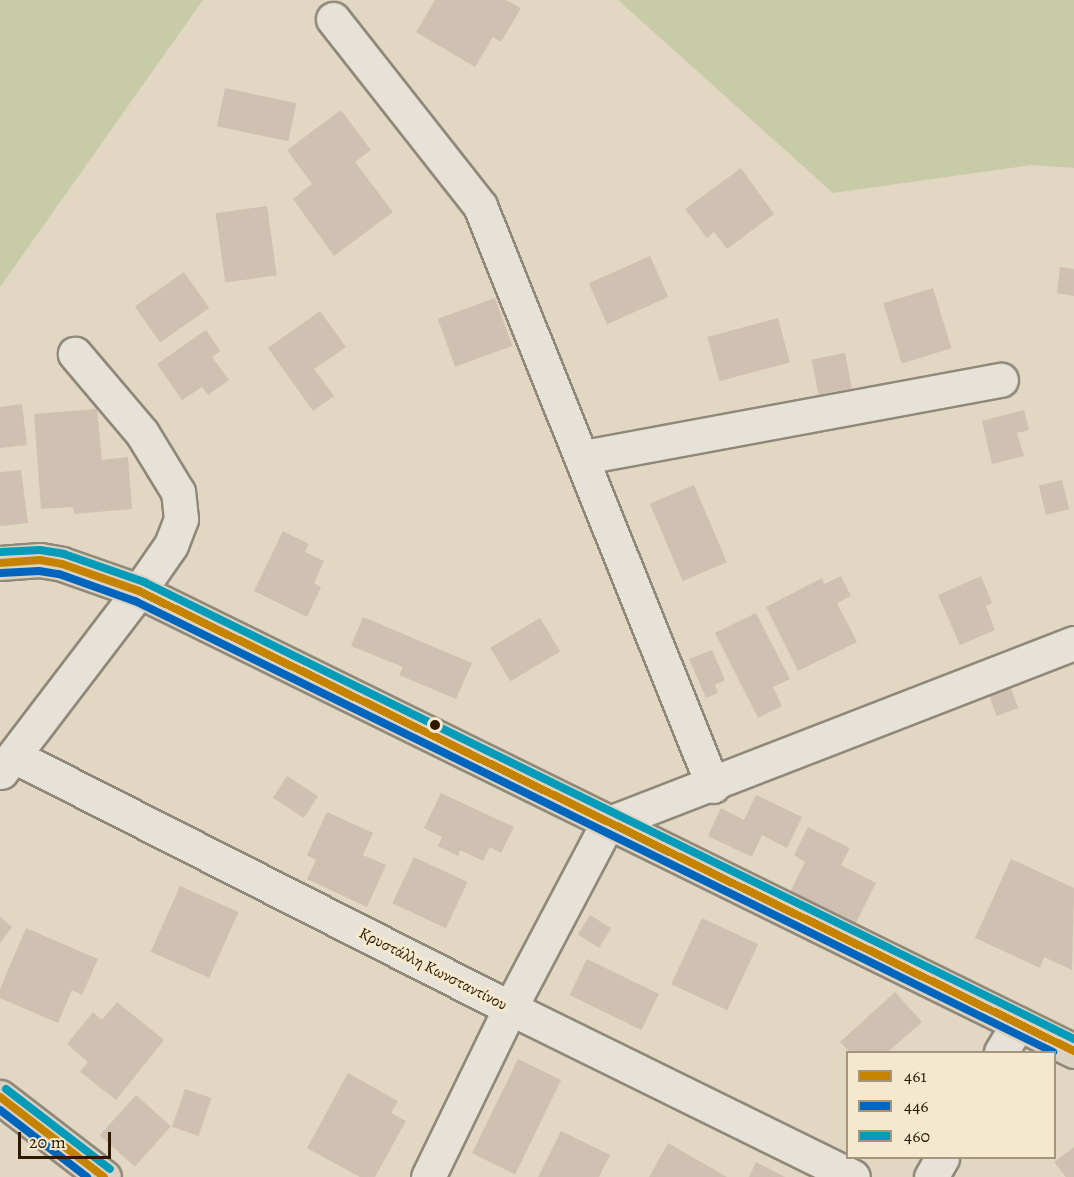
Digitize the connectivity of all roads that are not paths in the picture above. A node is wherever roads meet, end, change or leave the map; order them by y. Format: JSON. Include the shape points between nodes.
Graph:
{"nodes":[{"id":1,"x":333,"y":19,"type":"dead end"},
{"id":2,"x":75,"y":354,"type":"dead end"},
{"id":3,"x":1001,"y":380,"type":"dead end"},
{"id":4,"x":584,"y":457,"type":"junction"},
{"id":5,"x":0,"y":563,"type":"edge"},
{"id":6,"x":139,"y":591,"type":"junction"},
{"id":7,"x":1074,"y":643,"type":"edge"},
{"id":8,"x":7,"y":765,"type":"edge"},
{"id":9,"x":713,"y":786,"type":"junction"},
{"id":10,"x":607,"y":824,"type":"junction"},
{"id":11,"x":510,"y":1008,"type":"junction"},
{"id":12,"x":1017,"y":1024,"type":"junction"},
{"id":13,"x":1002,"y":1051,"type":"edge"},
{"id":14,"x":1074,"y":1051,"type":"edge"},
{"id":15,"x":0,"y":1097,"type":"edge"},
{"id":16,"x":941,"y":1159,"type":"edge"},
{"id":17,"x":104,"y":1177,"type":"edge"},
{"id":18,"x":428,"y":1177,"type":"edge"},
{"id":19,"x":853,"y":1177,"type":"edge"},
{"id":20,"x":931,"y":1177,"type":"edge"}],
"edges":[{"from":1,"to":4,"type":"street","via":[[480,206]]},
{"from":2,"to":6,"type":"street","via":[[142,433],[178,492],[182,519],[171,545]]},
{"from":3,"to":4,"type":"street"},
{"from":4,"to":9,"type":"street"},
{"from":5,"to":6,"type":"main road","via":[[40,560],[62,564]]},
{"from":6,"to":8,"type":"street"},
{"from":6,"to":10,"type":"main road"},
{"from":7,"to":9,"type":"street"},
{"from":8,"to":11,"type":"street","name":"Κρυστάλλη Κωνσταντίνου"},
{"from":9,"to":10,"type":"street"},
{"from":10,"to":11,"type":"street"},
{"from":10,"to":12,"type":"main road"},
{"from":11,"to":18,"type":"street"},
{"from":11,"to":19,"type":"street","name":"Κρυστάλλη Κωνσταντίνου"},
{"from":12,"to":13,"type":"street"},
{"from":12,"to":14,"type":"main road"},
{"from":15,"to":17,"type":"main road"},
{"from":16,"to":20,"type":"street"}]}
